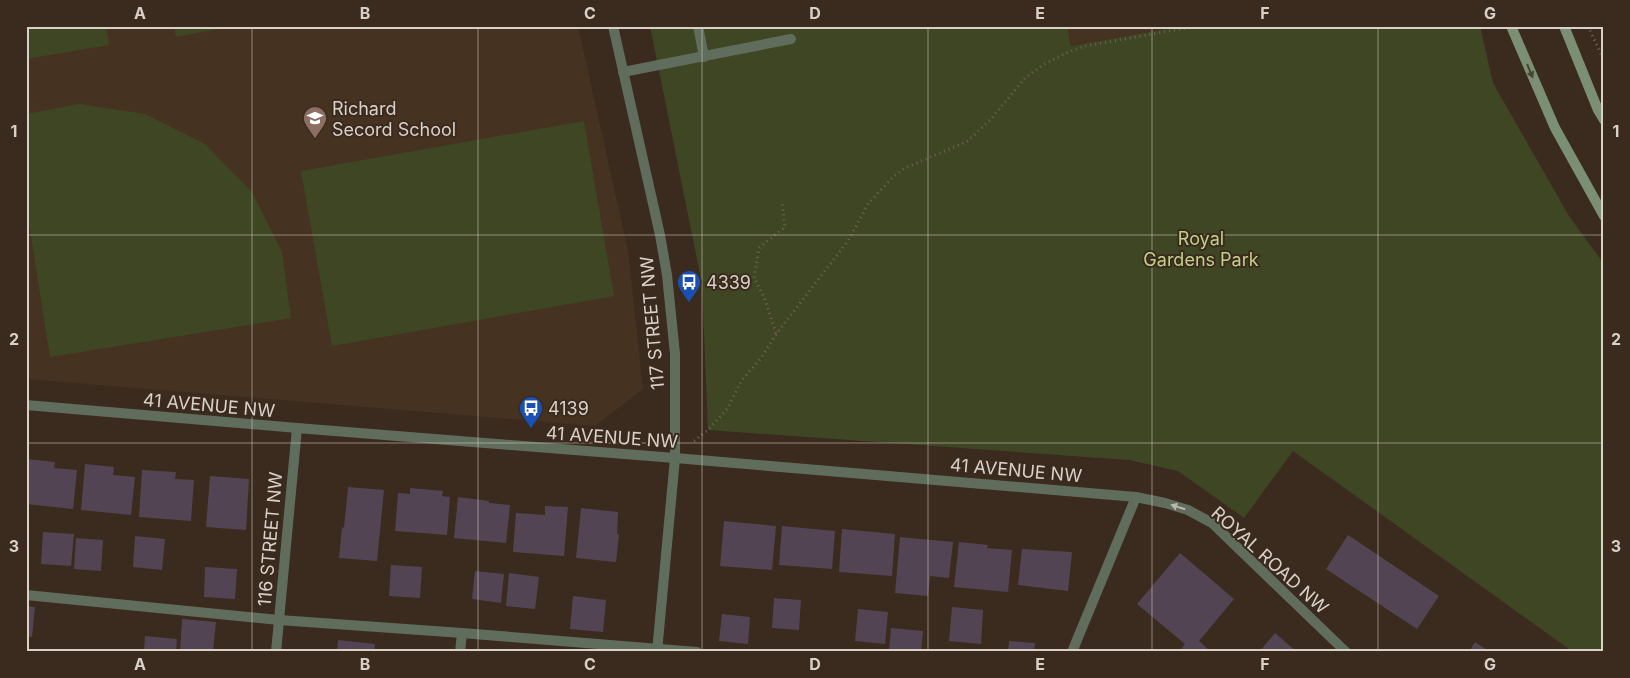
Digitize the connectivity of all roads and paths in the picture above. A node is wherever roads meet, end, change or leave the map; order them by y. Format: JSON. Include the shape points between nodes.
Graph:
{"nodes":[{"id":1,"x":613,"y":26,"type":"edge"},
{"id":2,"x":698,"y":26,"type":"edge"},
{"id":3,"x":1198,"y":26,"type":"edge"},
{"id":4,"x":1511,"y":26,"type":"edge"},
{"id":5,"x":1564,"y":26,"type":"edge"},
{"id":6,"x":1588,"y":26,"type":"edge"},
{"id":7,"x":791,"y":39,"type":"dead end"},
{"id":8,"x":704,"y":57,"type":"junction"},
{"id":9,"x":1604,"y":61,"type":"edge"},
{"id":10,"x":623,"y":72,"type":"junction"},
{"id":11,"x":1604,"y":120,"type":"edge"},
{"id":12,"x":782,"y":202,"type":"dead end"},
{"id":13,"x":1604,"y":216,"type":"edge"},
{"id":14,"x":776,"y":333,"type":"junction"},
{"id":15,"x":26,"y":405,"type":"edge"},
{"id":16,"x":297,"y":428,"type":"junction"},
{"id":17,"x":675,"y":458,"type":"junction"},
{"id":18,"x":1136,"y":497,"type":"junction"},
{"id":19,"x":26,"y":595,"type":"edge"},
{"id":20,"x":279,"y":620,"type":"junction"},
{"id":21,"x":462,"y":633,"type":"junction"},
{"id":22,"x":657,"y":650,"type":"edge"},
{"id":23,"x":276,"y":652,"type":"edge"},
{"id":24,"x":460,"y":652,"type":"edge"},
{"id":25,"x":697,"y":652,"type":"edge"},
{"id":26,"x":1072,"y":652,"type":"edge"},
{"id":27,"x":1346,"y":652,"type":"edge"}],
"edges":[{"from":1,"to":10,"type":"street","name":"117 STREET NW"},
{"from":2,"to":8,"type":"street"},
{"from":3,"to":14,"type":"path","via":[[1085,46],[1043,65],[1025,78],[968,141],[904,168],[893,177],[868,204],[848,241]]},
{"from":4,"to":13,"type":"main road","one_way":true,"via":[[1554,128]]},
{"from":5,"to":11,"type":"main road"},
{"from":6,"to":9,"type":"path"},
{"from":7,"to":8,"type":"street"},
{"from":8,"to":10,"type":"street"},
{"from":10,"to":17,"type":"street","name":"117 STREET NW","via":[[667,275],[675,354]]},
{"from":12,"to":14,"type":"path","via":[[785,226],[760,248],[754,278]]},
{"from":14,"to":17,"type":"path","via":[[742,380],[727,409]]},
{"from":15,"to":16,"type":"street","name":"41 AVENUE NW"},
{"from":16,"to":17,"type":"street","name":"41 AVENUE NW"},
{"from":16,"to":20,"type":"street","name":"116 STREET NW"},
{"from":17,"to":18,"type":"street","name":"41 AVENUE NW"},
{"from":17,"to":22,"type":"street","name":"117 STREET NW"},
{"from":18,"to":26,"type":"street"},
{"from":27,"to":18,"type":"street","name":"ROYAL ROAD NW","one_way":true,"via":[[1212,523],[1188,510]]},
{"from":19,"to":20,"type":"street"},
{"from":20,"to":21,"type":"street"},
{"from":20,"to":23,"type":"street","name":"116 STREET NW"},
{"from":21,"to":22,"type":"street"},
{"from":21,"to":24,"type":"street"},
{"from":22,"to":25,"type":"street"}]}
